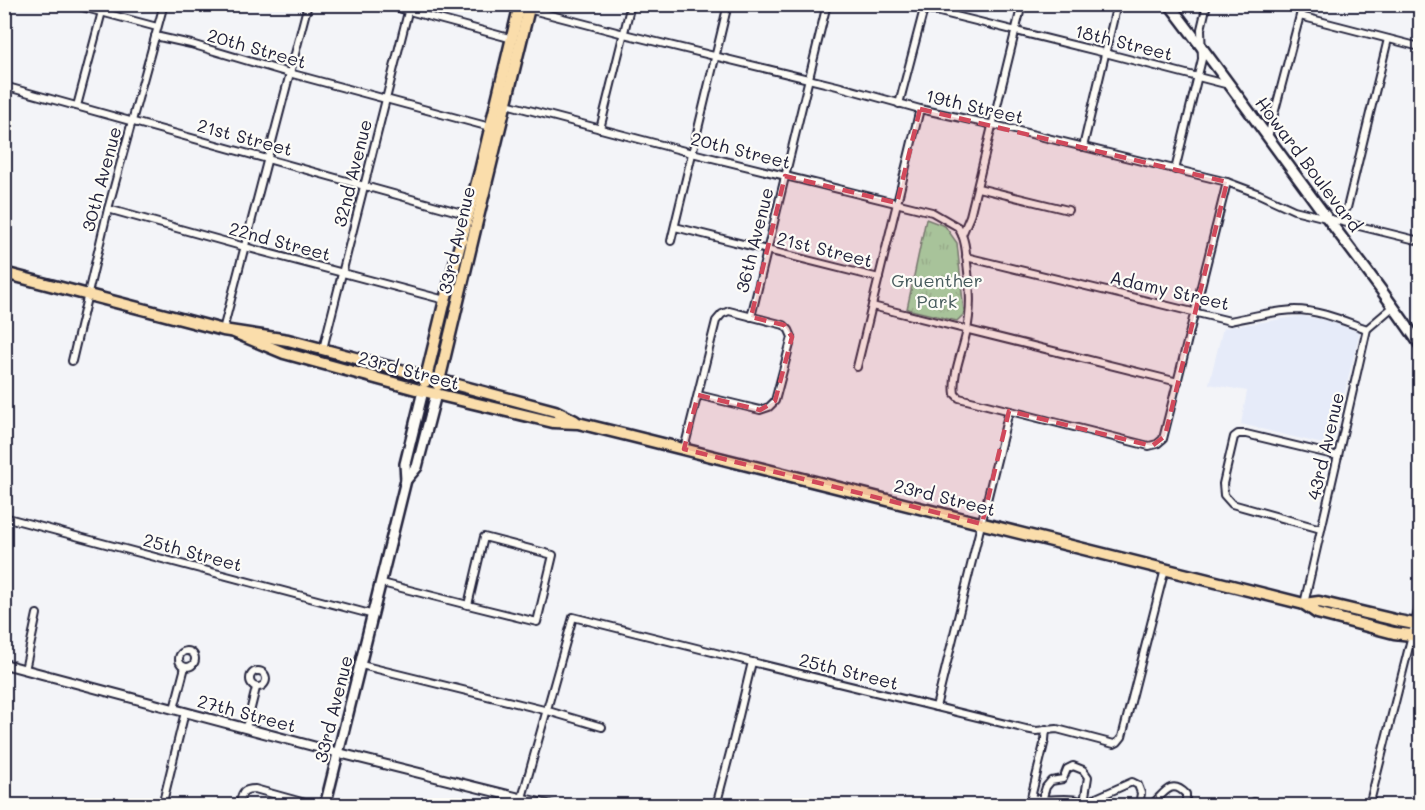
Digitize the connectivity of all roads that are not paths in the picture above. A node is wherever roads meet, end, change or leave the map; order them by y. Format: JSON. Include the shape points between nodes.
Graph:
{"nodes":[{"id":1,"x":70,"y":4,"type":"edge"},
{"id":2,"x":104,"y":4,"type":"edge"},
{"id":3,"x":164,"y":4,"type":"edge"},
{"id":4,"x":308,"y":4,"type":"edge"},
{"id":5,"x":383,"y":4,"type":"edge"},
{"id":6,"x":632,"y":4,"type":"edge"},
{"id":7,"x":728,"y":4,"type":"edge"},
{"id":8,"x":827,"y":4,"type":"edge"},
{"id":9,"x":907,"y":4,"type":"edge"},
{"id":10,"x":1022,"y":4,"type":"edge"},
{"id":11,"x":1117,"y":4,"type":"edge"},
{"id":12,"x":1170,"y":4,"type":"edge"},
{"id":13,"x":1207,"y":4,"type":"edge"},
{"id":14,"x":1303,"y":4,"type":"edge"},
{"id":15,"x":525,"y":6,"type":"edge"},
{"id":16,"x":924,"y":6,"type":"edge"},
{"id":17,"x":409,"y":8,"type":"edge"},
{"id":18,"x":101,"y":13,"type":"junction"},
{"id":19,"x":1300,"y":16,"type":"junction"},
{"id":20,"x":157,"y":27,"type":"junction"},
{"id":21,"x":1016,"y":31,"type":"junction"},
{"id":22,"x":624,"y":34,"type":"junction"},
{"id":23,"x":155,"y":36,"type":"junction"},
{"id":24,"x":1388,"y":39,"type":"junction"},
{"id":25,"x":517,"y":40,"type":"junction"},
{"id":26,"x":1202,"y":47,"type":"junction"},
{"id":27,"x":1420,"y":47,"type":"edge"},
{"id":28,"x":1106,"y":52,"type":"junction"},
{"id":29,"x":716,"y":56,"type":"junction"},
{"id":30,"x":289,"y":73,"type":"junction"},
{"id":31,"x":1198,"y":76,"type":"junction"},
{"id":32,"x":808,"y":79,"type":"junction"},
{"id":33,"x":1229,"y":85,"type":"junction"},
{"id":34,"x":4,"y":86,"type":"edge"},
{"id":35,"x":386,"y":100,"type":"junction"},
{"id":36,"x":506,"y":104,"type":"junction"},
{"id":37,"x":899,"y":104,"type":"junction"},
{"id":38,"x":78,"y":106,"type":"junction"},
{"id":39,"x":920,"y":109,"type":"junction"},
{"id":40,"x":132,"y":121,"type":"junction"},
{"id":41,"x":993,"y":125,"type":"junction"},
{"id":42,"x":490,"y":127,"type":"junction"},
{"id":43,"x":600,"y":129,"type":"junction"},
{"id":44,"x":1268,"y":138,"type":"junction"},
{"id":45,"x":1083,"y":147,"type":"junction"},
{"id":46,"x":692,"y":153,"type":"junction"},
{"id":47,"x":268,"y":159,"type":"junction"},
{"id":48,"x":1175,"y":170,"type":"junction"},
{"id":49,"x":785,"y":176,"type":"junction"},
{"id":50,"x":1227,"y":182,"type":"junction"},
{"id":51,"x":364,"y":186,"type":"junction"},
{"id":52,"x":978,"y":188,"type":"junction"},
{"id":53,"x":897,"y":203,"type":"junction"},
{"id":54,"x":1347,"y":208,"type":"dead end"},
{"id":55,"x":108,"y":209,"type":"junction"},
{"id":56,"x":1068,"y":210,"type":"dead end"},
{"id":57,"x":473,"y":216,"type":"junction"},
{"id":58,"x":1327,"y":218,"type":"junction"},
{"id":59,"x":675,"y":227,"type":"junction"},
{"id":60,"x":962,"y":235,"type":"junction"},
{"id":61,"x":1420,"y":241,"type":"edge"},
{"id":62,"x":671,"y":242,"type":"dead end"},
{"id":63,"x":245,"y":247,"type":"junction"},
{"id":64,"x":767,"y":250,"type":"junction"},
{"id":65,"x":966,"y":257,"type":"junction"},
{"id":66,"x":4,"y":273,"type":"edge"},
{"id":67,"x":342,"y":273,"type":"junction"},
{"id":68,"x":879,"y":278,"type":"junction"},
{"id":69,"x":88,"y":295,"type":"junction"},
{"id":70,"x":445,"y":300,"type":"junction"},
{"id":71,"x":872,"y":306,"type":"junction"},
{"id":72,"x":1394,"y":306,"type":"junction"},
{"id":73,"x":1195,"y":313,"type":"junction"},
{"id":74,"x":751,"y":317,"type":"junction"},
{"id":75,"x":1367,"y":328,"type":"junction"},
{"id":76,"x":223,"y":330,"type":"junction"},
{"id":77,"x":967,"y":330,"type":"junction"},
{"id":78,"x":236,"y":333,"type":"junction"},
{"id":79,"x":1420,"y":345,"type":"edge"},
{"id":80,"x":323,"y":349,"type":"junction"},
{"id":81,"x":72,"y":361,"type":"dead end"},
{"id":82,"x":857,"y":367,"type":"dead end"},
{"id":83,"x":426,"y":377,"type":"junction"},
{"id":84,"x":439,"y":380,"type":"junction"},
{"id":85,"x":1178,"y":382,"type":"junction"},
{"id":86,"x":423,"y":391,"type":"junction"},
{"id":87,"x":436,"y":394,"type":"junction"},
{"id":88,"x":698,"y":395,"type":"junction"},
{"id":89,"x":1010,"y":411,"type":"junction"},
{"id":90,"x":578,"y":423,"type":"junction"},
{"id":91,"x":684,"y":449,"type":"junction"},
{"id":92,"x":1338,"y":456,"type":"junction"},
{"id":93,"x":406,"y":480,"type":"junction"},
{"id":94,"x":4,"y":518,"type":"edge"},
{"id":95,"x":982,"y":524,"type":"junction"},
{"id":96,"x":1322,"y":529,"type":"junction"},
{"id":97,"x":1165,"y":569,"type":"junction"},
{"id":98,"x":382,"y":583,"type":"junction"},
{"id":99,"x":1420,"y":603,"type":"edge"},
{"id":100,"x":1304,"y":604,"type":"junction"},
{"id":101,"x":468,"y":605,"type":"junction"},
{"id":102,"x":37,"y":614,"type":"dead end"},
{"id":103,"x":374,"y":615,"type":"junction"},
{"id":104,"x":1418,"y":624,"type":"edge"},
{"id":105,"x":1417,"y":636,"type":"edge"},
{"id":106,"x":752,"y":662,"type":"junction"},
{"id":107,"x":4,"y":664,"type":"edge"},
{"id":108,"x":361,"y":665,"type":"junction"},
{"id":109,"x":185,"y":668,"type":"dead end"},
{"id":110,"x":25,"y":670,"type":"junction"},
{"id":111,"x":256,"y":688,"type":"dead end"},
{"id":112,"x":936,"y":707,"type":"junction"},
{"id":113,"x":174,"y":709,"type":"junction"},
{"id":114,"x":548,"y":711,"type":"junction"},
{"id":115,"x":185,"y":712,"type":"junction"},
{"id":116,"x":602,"y":727,"type":"dead end"},
{"id":117,"x":246,"y":728,"type":"junction"},
{"id":118,"x":1046,"y":729,"type":"junction"},
{"id":119,"x":339,"y":753,"type":"junction"},
{"id":120,"x":522,"y":798,"type":"junction"},
{"id":121,"x":1031,"y":798,"type":"junction"},
{"id":122,"x":1042,"y":800,"type":"junction"},
{"id":123,"x":1089,"y":804,"type":"edge"},
{"id":124,"x":162,"y":806,"type":"edge"},
{"id":125,"x":239,"y":806,"type":"edge"},
{"id":126,"x":316,"y":806,"type":"edge"},
{"id":127,"x":325,"y":806,"type":"edge"},
{"id":128,"x":552,"y":806,"type":"edge"},
{"id":129,"x":716,"y":806,"type":"edge"},
{"id":130,"x":1029,"y":806,"type":"edge"},
{"id":131,"x":1139,"y":806,"type":"edge"},
{"id":132,"x":1150,"y":806,"type":"edge"},
{"id":133,"x":1186,"y":806,"type":"edge"},
{"id":134,"x":1369,"y":806,"type":"edge"}],
"edges":[{"from":1,"to":18,"type":"street"},
{"from":2,"to":18,"type":"street"},
{"from":3,"to":20,"type":"street","name":"30th Avenue"},
{"from":4,"to":30,"type":"street"},
{"from":5,"to":17,"type":"street"},
{"from":6,"to":22,"type":"street"},
{"from":7,"to":29,"type":"street"},
{"from":8,"to":32,"type":"street","name":"36th Avenue"},
{"from":9,"to":16,"type":"street","name":"18th Street"},
{"from":10,"to":21,"type":"street"},
{"from":11,"to":28,"type":"street"},
{"from":12,"to":26,"type":"main road","name":"Howard Boulevard"},
{"from":13,"to":26,"type":"street","via":[[1201,28]]},
{"from":14,"to":19,"type":"street"},
{"from":15,"to":22,"type":"street","name":"19th Street"},
{"from":15,"to":25,"type":"highway","name":"33rd Avenue"},
{"from":16,"to":21,"type":"street","name":"18th Street"},
{"from":16,"to":37,"type":"street"},
{"from":17,"to":25,"type":"street"},
{"from":17,"to":35,"type":"street","name":"32nd Avenue"},
{"from":18,"to":20,"type":"street"},
{"from":18,"to":38,"type":"street"},
{"from":19,"to":24,"type":"street"},
{"from":19,"to":44,"type":"street"},
{"from":20,"to":23,"type":"street","name":"30th Avenue"},
{"from":21,"to":28,"type":"street","name":"18th Street"},
{"from":21,"to":41,"type":"street"},
{"from":22,"to":29,"type":"street","name":"19th Street"},
{"from":22,"to":43,"type":"street"},
{"from":23,"to":30,"type":"street","name":"20th Street"},
{"from":23,"to":40,"type":"street","name":"30th Avenue"},
{"from":24,"to":27,"type":"street"},
{"from":24,"to":54,"type":"street"},
{"from":25,"to":36,"type":"highway","name":"33rd Avenue"},
{"from":25,"to":42,"type":"highway","name":"33rd Avenue"},
{"from":26,"to":31,"type":"street"},
{"from":26,"to":33,"type":"main road","name":"Howard Boulevard"},
{"from":28,"to":31,"type":"street","name":"18th Street"},
{"from":28,"to":45,"type":"street"},
{"from":29,"to":32,"type":"street","name":"19th Street"},
{"from":29,"to":46,"type":"street"},
{"from":30,"to":35,"type":"street","name":"20th Street"},
{"from":30,"to":47,"type":"street"},
{"from":31,"to":33,"type":"street","name":"18th Street"},
{"from":31,"to":48,"type":"street"},
{"from":32,"to":37,"type":"street","name":"19th Street"},
{"from":32,"to":49,"type":"street","name":"36th Avenue"},
{"from":33,"to":44,"type":"main road","name":"Howard Boulevard"},
{"from":34,"to":38,"type":"street","name":"21st Street"},
{"from":35,"to":42,"type":"street","name":"20th Street"},
{"from":35,"to":51,"type":"street","name":"32nd Avenue"},
{"from":36,"to":43,"type":"street","name":"20th Street"},
{"from":36,"to":57,"type":"highway","name":"33rd Avenue"},
{"from":37,"to":39,"type":"street","name":"19th Street"},
{"from":38,"to":40,"type":"street","name":"21st Street"},
{"from":39,"to":41,"type":"street","name":"19th Street"},
{"from":39,"to":53,"type":"street"},
{"from":40,"to":47,"type":"street","name":"21st Street"},
{"from":40,"to":55,"type":"street","name":"30th Avenue"},
{"from":41,"to":45,"type":"street","name":"19th Street"},
{"from":41,"to":52,"type":"street"},
{"from":42,"to":57,"type":"highway","name":"33rd Avenue"},
{"from":43,"to":46,"type":"street","name":"20th Street"},
{"from":44,"to":58,"type":"main road","name":"Howard Boulevard"},
{"from":45,"to":48,"type":"street","name":"19th Street"},
{"from":46,"to":49,"type":"street","name":"20th Street"},
{"from":46,"to":59,"type":"street"},
{"from":47,"to":51,"type":"street","name":"21st Street"},
{"from":47,"to":63,"type":"street"},
{"from":48,"to":50,"type":"street","name":"19th Street"},
{"from":49,"to":53,"type":"street","name":"20th Street"},
{"from":49,"to":64,"type":"street","name":"36th Avenue"},
{"from":50,"to":58,"type":"street","name":"19th Street","via":[[1294,210]]},
{"from":50,"to":73,"type":"street"},
{"from":51,"to":57,"type":"street","name":"21st Street"},
{"from":51,"to":67,"type":"street","name":"32nd Avenue"},
{"from":52,"to":56,"type":"street"},
{"from":52,"to":60,"type":"street"},
{"from":53,"to":60,"type":"street","name":"20th Street","via":[[932,212],[958,227]]},
{"from":53,"to":68,"type":"street"},
{"from":55,"to":63,"type":"street","name":"22nd Street"},
{"from":55,"to":69,"type":"street","name":"30th Avenue"},
{"from":57,"to":70,"type":"highway","name":"33rd Avenue"},
{"from":57,"to":84,"type":"highway","name":"33rd Avenue"},
{"from":58,"to":61,"type":"street","name":"19th Street"},
{"from":58,"to":72,"type":"main road","name":"Howard Boulevard"},
{"from":59,"to":62,"type":"street"},
{"from":59,"to":64,"type":"street","name":"21st Street"},
{"from":60,"to":65,"type":"street"},
{"from":63,"to":67,"type":"street","name":"22nd Street"},
{"from":63,"to":76,"type":"street"},
{"from":64,"to":68,"type":"street","name":"21st Street"},
{"from":64,"to":74,"type":"street","name":"36th Avenue"},
{"from":65,"to":73,"type":"street","name":"Adamy Street"},
{"from":65,"to":77,"type":"street","via":[[971,309]]},
{"from":66,"to":69,"type":"highway","name":"23rd Street"},
{"from":67,"to":70,"type":"street","name":"22nd Street"},
{"from":67,"to":80,"type":"street","name":"32nd Avenue"},
{"from":68,"to":71,"type":"street","name":"21st Street"},
{"from":69,"to":76,"type":"highway","name":"23rd Street"},
{"from":69,"to":81,"type":"street","name":"30th Avenue"},
{"from":70,"to":83,"type":"highway","name":"33rd Avenue"},
{"from":71,"to":77,"type":"street"},
{"from":71,"to":82,"type":"street","name":"21st Street"},
{"from":72,"to":75,"type":"street"},
{"from":72,"to":79,"type":"main road","name":"Howard Boulevard"},
{"from":73,"to":75,"type":"street","name":"Adamy Street","via":[[1230,321],[1296,310],[1325,314]]},
{"from":73,"to":85,"type":"street"},
{"from":74,"to":88,"type":"street","name":"36th Avenue","via":[[729,311],[716,321]]},
{"from":74,"to":88,"type":"street","via":[[784,325],[792,337],[775,401],[760,410]]},
{"from":75,"to":92,"type":"street","name":"43rd Avenue"},
{"from":76,"to":78,"type":"highway","name":"23rd Street"},
{"from":77,"to":85,"type":"street"},
{"from":77,"to":89,"type":"street","via":[[955,394]]},
{"from":78,"to":80,"type":"highway","name":"23rd Street","via":[[288,339]]},
{"from":78,"to":86,"type":"highway","name":"23rd Street","via":[[284,353]]},
{"from":80,"to":83,"type":"highway","name":"23rd Street"},
{"from":83,"to":84,"type":"highway","name":"23rd Street"},
{"from":83,"to":86,"type":"highway","name":"33rd Avenue"},
{"from":84,"to":87,"type":"highway","name":"33rd Avenue"},
{"from":84,"to":90,"type":"highway","name":"23rd Street","via":[[555,411]]},
{"from":85,"to":89,"type":"street","via":[[1163,440],[1152,446]]},
{"from":86,"to":87,"type":"highway","name":"23rd Street"},
{"from":86,"to":93,"type":"main road","name":"33rd Avenue","via":[[405,464]]},
{"from":87,"to":90,"type":"highway","name":"23rd Street","via":[[553,422]]},
{"from":87,"to":93,"type":"main road","name":"33rd Avenue","via":[[417,467]]},
{"from":88,"to":91,"type":"street","name":"36th Avenue"},
{"from":89,"to":95,"type":"street"},
{"from":90,"to":91,"type":"highway","name":"23rd Street"},
{"from":91,"to":95,"type":"highway","name":"23rd Street"},
{"from":92,"to":96,"type":"street","name":"43rd Avenue"},
{"from":92,"to":96,"type":"street","via":[[1238,434],[1223,484],[1224,495],[1232,504]]},
{"from":93,"to":98,"type":"main road","name":"33rd Avenue"},
{"from":94,"to":103,"type":"street","name":"25th Street"},
{"from":95,"to":97,"type":"highway","name":"23rd Street"},
{"from":95,"to":112,"type":"street"},
{"from":96,"to":100,"type":"street","name":"43rd Avenue"},
{"from":97,"to":100,"type":"highway","name":"23rd Street"},
{"from":97,"to":118,"type":"street","name":"25th Street","via":[[1122,737],[1114,744]]},
{"from":98,"to":101,"type":"street"},
{"from":98,"to":103,"type":"main road","name":"33rd Avenue"},
{"from":99,"to":104,"type":"street"},
{"from":100,"to":104,"type":"highway","name":"23rd Street","via":[[1319,602]]},
{"from":100,"to":105,"type":"highway","name":"23rd Street","via":[[1317,614]]},
{"from":101,"to":101,"type":"street","via":[[537,622],[553,555],[484,537]]},
{"from":102,"to":110,"type":"street"},
{"from":103,"to":108,"type":"main road","name":"33rd Avenue"},
{"from":104,"to":105,"type":"street"},
{"from":105,"to":134,"type":"street"},
{"from":106,"to":112,"type":"street","name":"25th Street"},
{"from":106,"to":114,"type":"street","name":"25th Street","via":[[573,617]]},
{"from":106,"to":129,"type":"street"},
{"from":107,"to":110,"type":"street","name":"27th Street"},
{"from":108,"to":114,"type":"street"},
{"from":108,"to":119,"type":"main road","name":"33rd Avenue"},
{"from":109,"to":113,"type":"street"},
{"from":110,"to":113,"type":"street","name":"27th Street"},
{"from":111,"to":117,"type":"street"},
{"from":112,"to":118,"type":"street","name":"25th Street","via":[[1036,731]]},
{"from":113,"to":115,"type":"street","name":"27th Street"},
{"from":114,"to":116,"type":"street"},
{"from":114,"to":120,"type":"street"},
{"from":115,"to":117,"type":"street","name":"27th Street"},
{"from":115,"to":124,"type":"street"},
{"from":117,"to":119,"type":"street","name":"27th Street"},
{"from":118,"to":121,"type":"street"},
{"from":119,"to":120,"type":"street","name":"27th Street"},
{"from":119,"to":127,"type":"main road","name":"33rd Avenue"},
{"from":120,"to":128,"type":"street","name":"27th Street"},
{"from":121,"to":122,"type":"street"},
{"from":121,"to":130,"type":"street"},
{"from":122,"to":123,"type":"street","via":[[1064,798]]},
{"from":122,"to":123,"type":"street","via":[[1051,781],[1063,779],[1073,766],[1088,777],[1085,796]]},
{"from":123,"to":131,"type":"street","via":[[1132,782],[1141,793]]},
{"from":125,"to":126,"type":"street","via":[[243,791],[255,789]]},
{"from":132,"to":133,"type":"street","via":[[1165,791],[1178,787],[1186,794]]}]}
